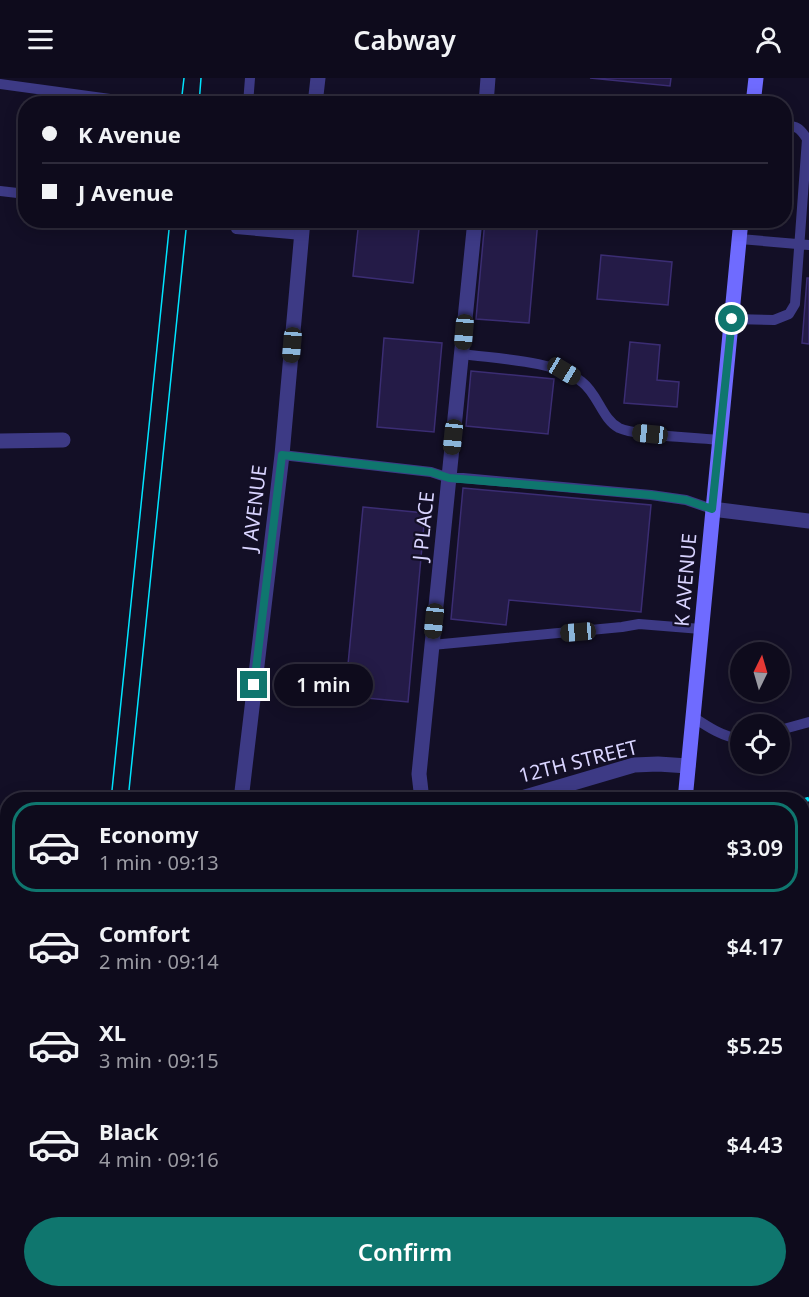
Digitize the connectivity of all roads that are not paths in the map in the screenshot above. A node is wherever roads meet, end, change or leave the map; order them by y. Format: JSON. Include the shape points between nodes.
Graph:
{"nodes":[{"id":1,"x":250,"y":78,"type":"edge"},
{"id":2,"x":318,"y":78,"type":"edge"},
{"id":3,"x":488,"y":78,"type":"edge"},
{"id":4,"x":756,"y":78,"type":"edge"},
{"id":5,"x":0,"y":84,"type":"edge"},
{"id":6,"x":88,"y":96,"type":"edge"},
{"id":7,"x":249,"y":96,"type":"edge"},
{"id":8,"x":316,"y":96,"type":"edge"},
{"id":9,"x":487,"y":96,"type":"edge"},
{"id":10,"x":754,"y":96,"type":"edge"},
{"id":11,"x":792,"y":126,"type":"edge"},
{"id":12,"x":0,"y":191,"type":"edge"},
{"id":13,"x":18,"y":193,"type":"edge"},
{"id":14,"x":236,"y":228,"type":"edge"},
{"id":15,"x":303,"y":228,"type":"edge"},
{"id":16,"x":474,"y":228,"type":"edge"},
{"id":17,"x":741,"y":228,"type":"edge"},
{"id":18,"x":740,"y":239,"type":"junction"},
{"id":19,"x":804,"y":245,"type":"edge"},
{"id":20,"x":732,"y":319,"type":"junction"},
{"id":21,"x":462,"y":354,"type":"junction"},
{"id":22,"x":63,"y":440,"type":"dead end"},
{"id":23,"x":720,"y":440,"type":"junction"},
{"id":24,"x":0,"y":441,"type":"edge"},
{"id":25,"x":282,"y":455,"type":"junction"},
{"id":26,"x":449,"y":478,"type":"junction"},
{"id":27,"x":712,"y":509,"type":"junction"},
{"id":28,"x":809,"y":521,"type":"edge"},
{"id":29,"x":701,"y":629,"type":"junction"},
{"id":30,"x":432,"y":645,"type":"junction"},
{"id":31,"x":693,"y":717,"type":"junction"},
{"id":32,"x":809,"y":722,"type":"edge"},
{"id":33,"x":790,"y":727,"type":"edge"},
{"id":34,"x":730,"y":738,"type":"edge"},
{"id":35,"x":688,"y":766,"type":"junction"},
{"id":36,"x":242,"y":792,"type":"edge"},
{"id":37,"x":421,"y":792,"type":"edge"},
{"id":38,"x":541,"y":792,"type":"edge"},
{"id":39,"x":686,"y":792,"type":"edge"}],
"edges":[{"from":1,"to":7,"type":"lane"},
{"from":2,"to":8,"type":"street"},
{"from":3,"to":9,"type":"street"},
{"from":4,"to":10,"type":"main road"},
{"from":5,"to":6,"type":"lane"},
{"from":11,"to":19,"type":"lane","via":[[807,139]]},
{"from":12,"to":13,"type":"lane"},
{"from":14,"to":15,"type":"lane"},
{"from":15,"to":25,"type":"street","name":"J AVENUE"},
{"from":16,"to":21,"type":"street","name":"J PLACE"},
{"from":17,"to":18,"type":"main road","name":"K AVENUE"},
{"from":18,"to":19,"type":"lane"},
{"from":18,"to":20,"type":"main road","name":"K AVENUE"},
{"from":19,"to":20,"type":"lane","via":[[795,304],[789,314],[774,321]]},
{"from":20,"to":23,"type":"main road","name":"K AVENUE"},
{"from":21,"to":23,"type":"lane","via":[[564,371],[583,382],[604,414],[619,428]]},
{"from":21,"to":26,"type":"street","name":"J PLACE"},
{"from":22,"to":24,"type":"street"},
{"from":23,"to":27,"type":"main road","name":"K AVENUE"},
{"from":25,"to":26,"type":"lane","via":[[431,472]]},
{"from":25,"to":36,"type":"street","name":"J AVENUE"},
{"from":26,"to":27,"type":"lane","via":[[651,495]]},
{"from":26,"to":30,"type":"street","name":"J PLACE"},
{"from":27,"to":28,"type":"street"},
{"from":27,"to":29,"type":"main road","name":"K AVENUE"},
{"from":29,"to":30,"type":"lane","via":[[639,624]]},
{"from":29,"to":31,"type":"main road","name":"K AVENUE"},
{"from":30,"to":37,"type":"street","name":"J PLACE","via":[[419,774]]},
{"from":31,"to":34,"type":"lane"},
{"from":31,"to":35,"type":"main road","name":"K AVENUE"},
{"from":32,"to":33,"type":"lane"},
{"from":35,"to":38,"type":"street","name":"12TH STREET","via":[[634,765]]},
{"from":35,"to":39,"type":"main road","name":"K AVENUE"}]}
